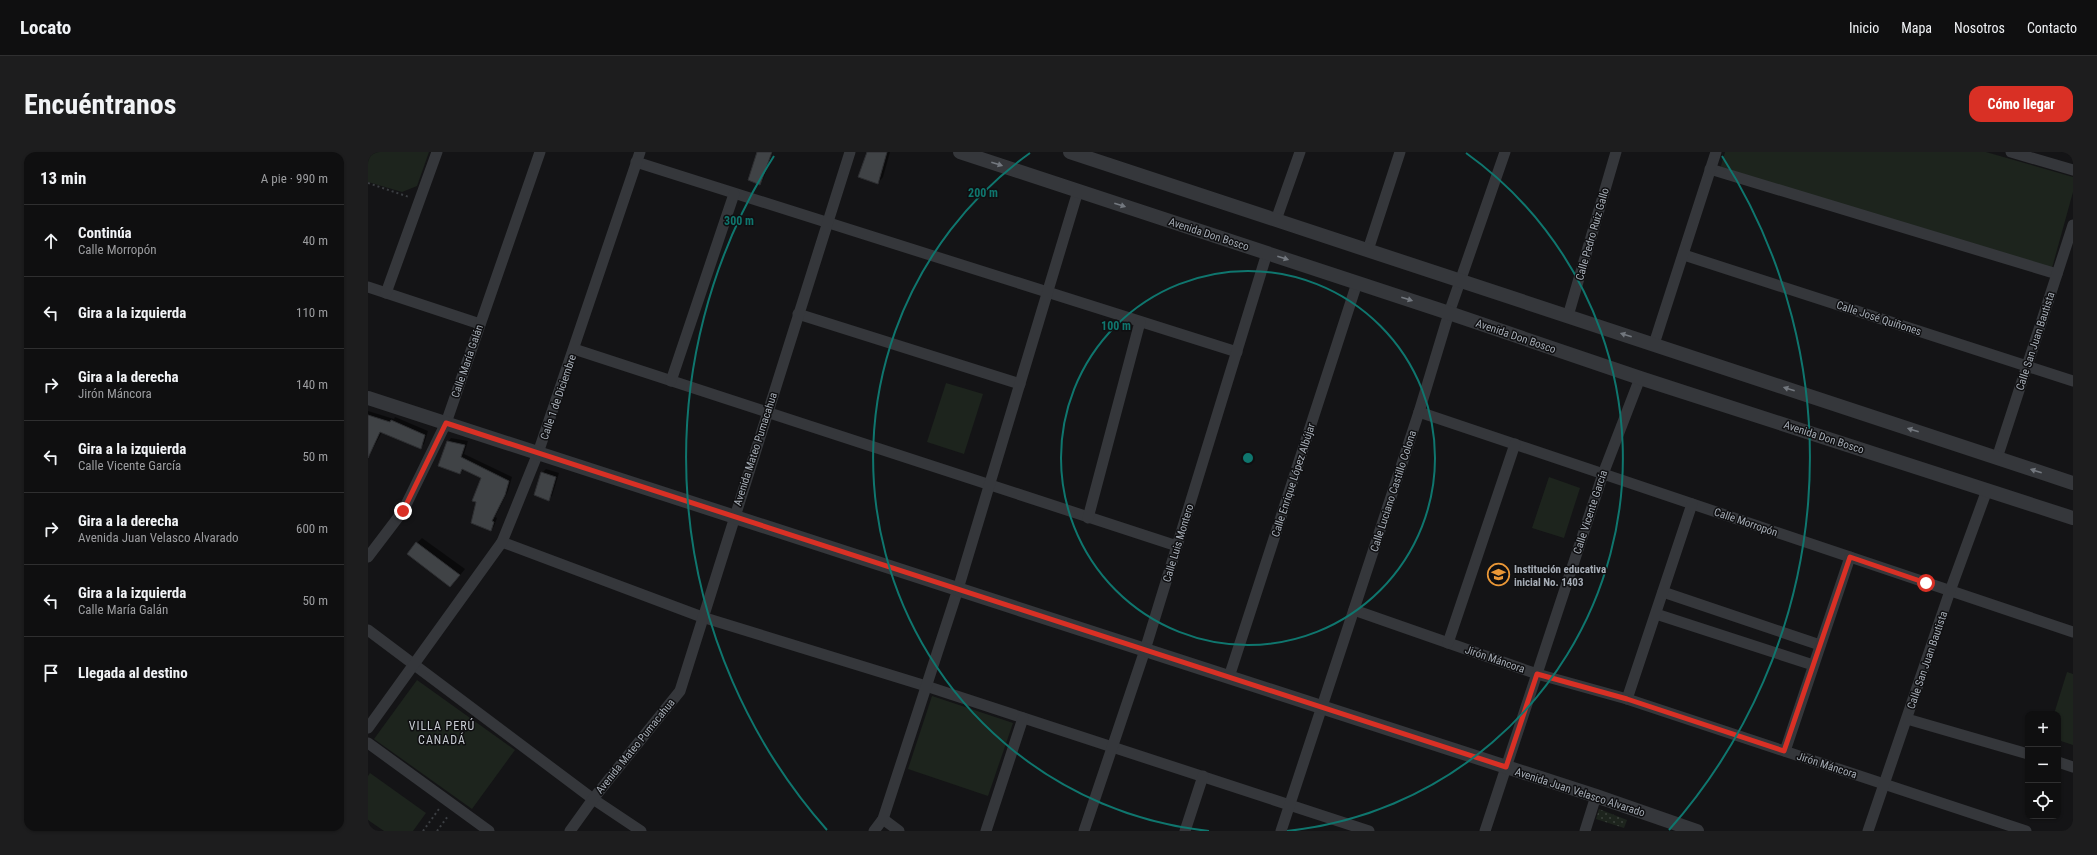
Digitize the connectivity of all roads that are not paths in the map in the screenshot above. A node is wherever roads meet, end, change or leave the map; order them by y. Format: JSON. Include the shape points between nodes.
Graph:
{"nodes":[{"id":1,"x":437,"y":152,"type":"edge"},
{"id":2,"x":540,"y":152,"type":"edge"},
{"id":3,"x":850,"y":152,"type":"edge"},
{"id":4,"x":960,"y":152,"type":"edge"},
{"id":5,"x":1300,"y":152,"type":"edge"},
{"id":6,"x":1400,"y":152,"type":"edge"},
{"id":7,"x":1505,"y":152,"type":"edge"},
{"id":8,"x":1616,"y":152,"type":"edge"},
{"id":9,"x":1716,"y":152,"type":"edge"},
{"id":10,"x":2011,"y":152,"type":"edge"},
{"id":11,"x":1075,"y":153,"type":"edge"},
{"id":12,"x":638,"y":157,"type":"edge"},
{"id":13,"x":1710,"y":170,"type":"junction"},
{"id":14,"x":2073,"y":170,"type":"edge"},
{"id":15,"x":1078,"y":191,"type":"junction"},
{"id":16,"x":734,"y":194,"type":"junction"},
{"id":17,"x":1276,"y":220,"type":"junction"},
{"id":18,"x":827,"y":224,"type":"junction"},
{"id":19,"x":2073,"y":225,"type":"edge"},
{"id":20,"x":1368,"y":250,"type":"junction"},
{"id":21,"x":1267,"y":253,"type":"junction"},
{"id":22,"x":1684,"y":255,"type":"junction"},
{"id":23,"x":2057,"y":274,"type":"junction"},
{"id":24,"x":1461,"y":280,"type":"junction"},
{"id":25,"x":1357,"y":283,"type":"junction"},
{"id":26,"x":368,"y":287,"type":"edge"},
{"id":27,"x":386,"y":293,"type":"junction"},
{"id":28,"x":1048,"y":293,"type":"junction"},
{"id":29,"x":1449,"y":313,"type":"junction"},
{"id":30,"x":798,"y":314,"type":"junction"},
{"id":31,"x":1568,"y":316,"type":"junction"},
{"id":32,"x":1140,"y":322,"type":"junction"},
{"id":33,"x":480,"y":324,"type":"junction"},
{"id":34,"x":1654,"y":344,"type":"junction"},
{"id":35,"x":574,"y":349,"type":"junction"},
{"id":36,"x":1237,"y":352,"type":"junction"},
{"id":37,"x":2027,"y":366,"type":"junction"},
{"id":38,"x":1640,"y":378,"type":"junction"},
{"id":39,"x":671,"y":381,"type":"junction"},
{"id":40,"x":2073,"y":382,"type":"edge"},
{"id":41,"x":1020,"y":384,"type":"junction"},
{"id":42,"x":368,"y":398,"type":"edge"},
{"id":43,"x":1419,"y":412,"type":"junction"},
{"id":44,"x":767,"y":413,"type":"junction"},
{"id":45,"x":446,"y":423,"type":"junction"},
{"id":46,"x":1515,"y":444,"type":"junction"},
{"id":47,"x":538,"y":453,"type":"junction"},
{"id":48,"x":1997,"y":458,"type":"junction"},
{"id":49,"x":1603,"y":474,"type":"junction"},
{"id":50,"x":2073,"y":483,"type":"edge"},
{"id":51,"x":989,"y":486,"type":"junction"},
{"id":52,"x":1987,"y":490,"type":"junction"},
{"id":53,"x":1692,"y":504,"type":"junction"},
{"id":54,"x":734,"y":516,"type":"junction"},
{"id":55,"x":1088,"y":518,"type":"junction"},
{"id":56,"x":2073,"y":518,"type":"edge"},
{"id":57,"x":502,"y":542,"type":"junction"},
{"id":58,"x":1177,"y":546,"type":"junction"},
{"id":59,"x":368,"y":557,"type":"edge"},
{"id":60,"x":1850,"y":557,"type":"junction"},
{"id":61,"x":958,"y":589,"type":"junction"},
{"id":62,"x":1950,"y":591,"type":"junction"},
{"id":63,"x":1663,"y":592,"type":"junction"},
{"id":64,"x":1354,"y":610,"type":"junction"},
{"id":65,"x":1656,"y":614,"type":"junction"},
{"id":66,"x":702,"y":617,"type":"junction"},
{"id":67,"x":368,"y":630,"type":"edge"},
{"id":68,"x":2073,"y":632,"type":"edge"},
{"id":69,"x":1448,"y":643,"type":"junction"},
{"id":70,"x":1820,"y":645,"type":"junction"},
{"id":71,"x":1145,"y":650,"type":"junction"},
{"id":72,"x":414,"y":663,"type":"junction"},
{"id":73,"x":1813,"y":665,"type":"junction"},
{"id":74,"x":1537,"y":674,"type":"junction"},
{"id":75,"x":1229,"y":677,"type":"junction"},
{"id":76,"x":926,"y":686,"type":"junction"},
{"id":77,"x":1627,"y":699,"type":"junction"},
{"id":78,"x":1322,"y":707,"type":"junction"},
{"id":79,"x":1023,"y":718,"type":"junction"},
{"id":80,"x":1907,"y":719,"type":"junction"},
{"id":81,"x":368,"y":728,"type":"edge"},
{"id":82,"x":368,"y":743,"type":"edge"},
{"id":83,"x":1112,"y":747,"type":"junction"},
{"id":84,"x":1784,"y":751,"type":"junction"},
{"id":85,"x":2025,"y":753,"type":"edge"},
{"id":86,"x":2061,"y":763,"type":"edge"},
{"id":87,"x":1506,"y":767,"type":"junction"},
{"id":88,"x":2073,"y":767,"type":"edge"},
{"id":89,"x":1203,"y":776,"type":"junction"},
{"id":90,"x":1886,"y":784,"type":"junction"},
{"id":91,"x":1596,"y":796,"type":"junction"},
{"id":92,"x":593,"y":799,"type":"junction"},
{"id":93,"x":1290,"y":805,"type":"junction"},
{"id":94,"x":883,"y":819,"type":"junction"},
{"id":95,"x":488,"y":831,"type":"edge"},
{"id":96,"x":570,"y":831,"type":"edge"},
{"id":97,"x":641,"y":831,"type":"edge"},
{"id":98,"x":874,"y":831,"type":"edge"},
{"id":99,"x":899,"y":831,"type":"edge"},
{"id":100,"x":986,"y":831,"type":"edge"},
{"id":101,"x":1084,"y":831,"type":"edge"},
{"id":102,"x":1185,"y":831,"type":"edge"},
{"id":103,"x":1282,"y":831,"type":"edge"},
{"id":104,"x":1369,"y":831,"type":"edge"},
{"id":105,"x":1485,"y":831,"type":"edge"},
{"id":106,"x":1585,"y":831,"type":"edge"},
{"id":107,"x":1697,"y":831,"type":"edge"},
{"id":108,"x":1868,"y":831,"type":"edge"},
{"id":109,"x":2026,"y":831,"type":"edge"}],
"edges":[{"from":1,"to":27,"type":"street"},
{"from":2,"to":33,"type":"street","name":"Calle María Galán"},
{"from":3,"to":18,"type":"street","name":"Avenida Mateo Pumacahua"},
{"from":4,"to":15,"type":"street","name":"Avenida Don Bosco","one_way":true},
{"from":5,"to":17,"type":"street"},
{"from":6,"to":20,"type":"street"},
{"from":7,"to":24,"type":"street","name":"Calle Luciano Castillo Colona"},
{"from":8,"to":31,"type":"street","name":"Calle Pedro Ruiz Gallo"},
{"from":9,"to":13,"type":"street"},
{"from":10,"to":14,"type":"street"},
{"from":11,"to":17,"type":"street"},
{"from":12,"to":16,"type":"street"},
{"from":12,"to":35,"type":"street","name":"Calle 1 de Diciembre"},
{"from":13,"to":22,"type":"street"},
{"from":13,"to":23,"type":"street"},
{"from":15,"to":21,"type":"street","name":"Avenida Don Bosco","one_way":true},
{"from":15,"to":28,"type":"street"},
{"from":16,"to":18,"type":"street"},
{"from":16,"to":39,"type":"street"},
{"from":17,"to":20,"type":"street"},
{"from":18,"to":28,"type":"street"},
{"from":18,"to":30,"type":"street","name":"Avenida Mateo Pumacahua"},
{"from":19,"to":23,"type":"street","name":"Calle San Juan Bautista"},
{"from":20,"to":24,"type":"street"},
{"from":21,"to":25,"type":"street","name":"Avenida Don Bosco","one_way":true},
{"from":21,"to":36,"type":"street","name":"Calle Luis Montero"},
{"from":22,"to":34,"type":"street"},
{"from":22,"to":37,"type":"street","name":"Calle José Quiñones"},
{"from":23,"to":37,"type":"street","name":"Calle San Juan Bautista"},
{"from":24,"to":29,"type":"street","name":"Calle Luciano Castillo Colona"},
{"from":24,"to":31,"type":"street"},
{"from":25,"to":29,"type":"street","name":"Avenida Don Bosco","one_way":true},
{"from":25,"to":75,"type":"street","name":"Calle Enrique López Albújar"},
{"from":26,"to":27,"type":"street"},
{"from":27,"to":33,"type":"street"},
{"from":28,"to":32,"type":"street"},
{"from":28,"to":41,"type":"street"},
{"from":29,"to":38,"type":"street","name":"Avenida Don Bosco"},
{"from":29,"to":43,"type":"street","name":"Calle Luciano Castillo Colona"},
{"from":30,"to":41,"type":"street"},
{"from":30,"to":44,"type":"street","name":"Avenida Mateo Pumacahua"},
{"from":34,"to":31,"type":"street","one_way":true},
{"from":32,"to":36,"type":"street"},
{"from":32,"to":55,"type":"street"},
{"from":33,"to":45,"type":"street","name":"Calle María Galán"},
{"from":48,"to":34,"type":"street","one_way":true},
{"from":35,"to":39,"type":"street"},
{"from":35,"to":47,"type":"street","name":"Calle 1 de Diciembre"},
{"from":36,"to":58,"type":"street","name":"Calle Luis Montero"},
{"from":37,"to":40,"type":"street","name":"Calle José Quiñones"},
{"from":37,"to":48,"type":"street","name":"Calle San Juan Bautista"},
{"from":38,"to":49,"type":"street","name":"Calle Vicente García"},
{"from":38,"to":52,"type":"street","name":"Avenida Don Bosco"},
{"from":39,"to":44,"type":"street"},
{"from":41,"to":51,"type":"street"},
{"from":42,"to":45,"type":"street","name":"Avenida Juan Velasco Alvarado"},
{"from":43,"to":46,"type":"street","name":"Calle Morropón"},
{"from":43,"to":64,"type":"street","name":"Calle Luciano Castillo Colona"},
{"from":44,"to":51,"type":"street"},
{"from":44,"to":54,"type":"street","name":"Avenida Mateo Pumacahua"},
{"from":45,"to":47,"type":"street","name":"Avenida Juan Velasco Alvarado"},
{"from":45,"to":59,"type":"street","name":"Calle María Galán","via":[[403,511]]},
{"from":46,"to":49,"type":"street","name":"Calle Morropón"},
{"from":46,"to":69,"type":"street"},
{"from":47,"to":54,"type":"street","name":"Avenida Juan Velasco Alvarado"},
{"from":47,"to":57,"type":"street","name":"Calle 1 de Diciembre"},
{"from":50,"to":48,"type":"street","one_way":true},
{"from":49,"to":53,"type":"street","name":"Calle Morropón"},
{"from":49,"to":74,"type":"street","name":"Calle Vicente García"},
{"from":51,"to":55,"type":"street"},
{"from":51,"to":61,"type":"street"},
{"from":52,"to":56,"type":"street","name":"Avenida Don Bosco"},
{"from":52,"to":62,"type":"street","name":"Calle San Juan Bautista"},
{"from":53,"to":60,"type":"street","name":"Calle Morropón"},
{"from":53,"to":63,"type":"street"},
{"from":54,"to":61,"type":"street","name":"Avenida Juan Velasco Alvarado"},
{"from":54,"to":66,"type":"street","name":"Avenida Mateo Pumacahua"},
{"from":55,"to":58,"type":"street"},
{"from":57,"to":66,"type":"street"},
{"from":57,"to":72,"type":"street","name":"Calle 1 de Diciembre"},
{"from":58,"to":71,"type":"street","name":"Calle Luis Montero"},
{"from":60,"to":62,"type":"street","name":"Calle Morropón"},
{"from":60,"to":70,"type":"street"},
{"from":61,"to":71,"type":"street","name":"Avenida Juan Velasco Alvarado"},
{"from":61,"to":76,"type":"street"},
{"from":62,"to":68,"type":"street","name":"Calle Morropón"},
{"from":62,"to":80,"type":"street","name":"Calle San Juan Bautista"},
{"from":63,"to":65,"type":"street"},
{"from":63,"to":70,"type":"street"},
{"from":64,"to":69,"type":"street","name":"Jirón Máncora"},
{"from":64,"to":78,"type":"street","name":"Calle Luciano Castillo Colona"},
{"from":65,"to":73,"type":"street"},
{"from":65,"to":77,"type":"street"},
{"from":66,"to":76,"type":"street"},
{"from":66,"to":92,"type":"street","name":"Avenida Mateo Pumacahua","via":[[680,690]]},
{"from":67,"to":72,"type":"street"},
{"from":69,"to":74,"type":"street","name":"Jirón Máncora"},
{"from":70,"to":73,"type":"street"},
{"from":71,"to":75,"type":"street","name":"Avenida Juan Velasco Alvarado"},
{"from":71,"to":83,"type":"street","name":"Calle Luis Montero"},
{"from":72,"to":81,"type":"street","name":"Calle 1 de Diciembre"},
{"from":72,"to":92,"type":"street"},
{"from":73,"to":84,"type":"street"},
{"from":74,"to":77,"type":"street","name":"Jirón Máncora"},
{"from":74,"to":87,"type":"street","name":"Calle Vicente García"},
{"from":75,"to":78,"type":"street","name":"Avenida Juan Velasco Alvarado"},
{"from":76,"to":79,"type":"street"},
{"from":76,"to":94,"type":"street"},
{"from":77,"to":84,"type":"street","name":"Jirón Máncora"},
{"from":78,"to":87,"type":"street","name":"Avenida Juan Velasco Alvarado"},
{"from":78,"to":93,"type":"street","name":"Calle Luciano Castillo Colona"},
{"from":79,"to":83,"type":"street"},
{"from":79,"to":100,"type":"street"},
{"from":80,"to":85,"type":"street"},
{"from":80,"to":90,"type":"street","name":"Calle San Juan Bautista"},
{"from":82,"to":95,"type":"street"},
{"from":83,"to":89,"type":"street"},
{"from":83,"to":101,"type":"street","name":"Calle Luis Montero"},
{"from":84,"to":90,"type":"street","name":"Jirón Máncora"},
{"from":86,"to":88,"type":"street"},
{"from":87,"to":91,"type":"street","name":"Avenida Juan Velasco Alvarado"},
{"from":87,"to":105,"type":"street","name":"Calle Vicente García"},
{"from":89,"to":93,"type":"street"},
{"from":89,"to":102,"type":"street"},
{"from":90,"to":108,"type":"street","name":"Calle San Juan Bautista"},
{"from":90,"to":109,"type":"street","name":"Jirón Máncora"},
{"from":91,"to":106,"type":"street"},
{"from":91,"to":107,"type":"street","name":"Avenida Juan Velasco Alvarado"},
{"from":92,"to":96,"type":"street","name":"Avenida Mateo Pumacahua"},
{"from":92,"to":97,"type":"street"},
{"from":93,"to":103,"type":"street","name":"Calle Luciano Castillo Colona"},
{"from":93,"to":104,"type":"street"},
{"from":94,"to":98,"type":"street"},
{"from":94,"to":99,"type":"street"}]}
